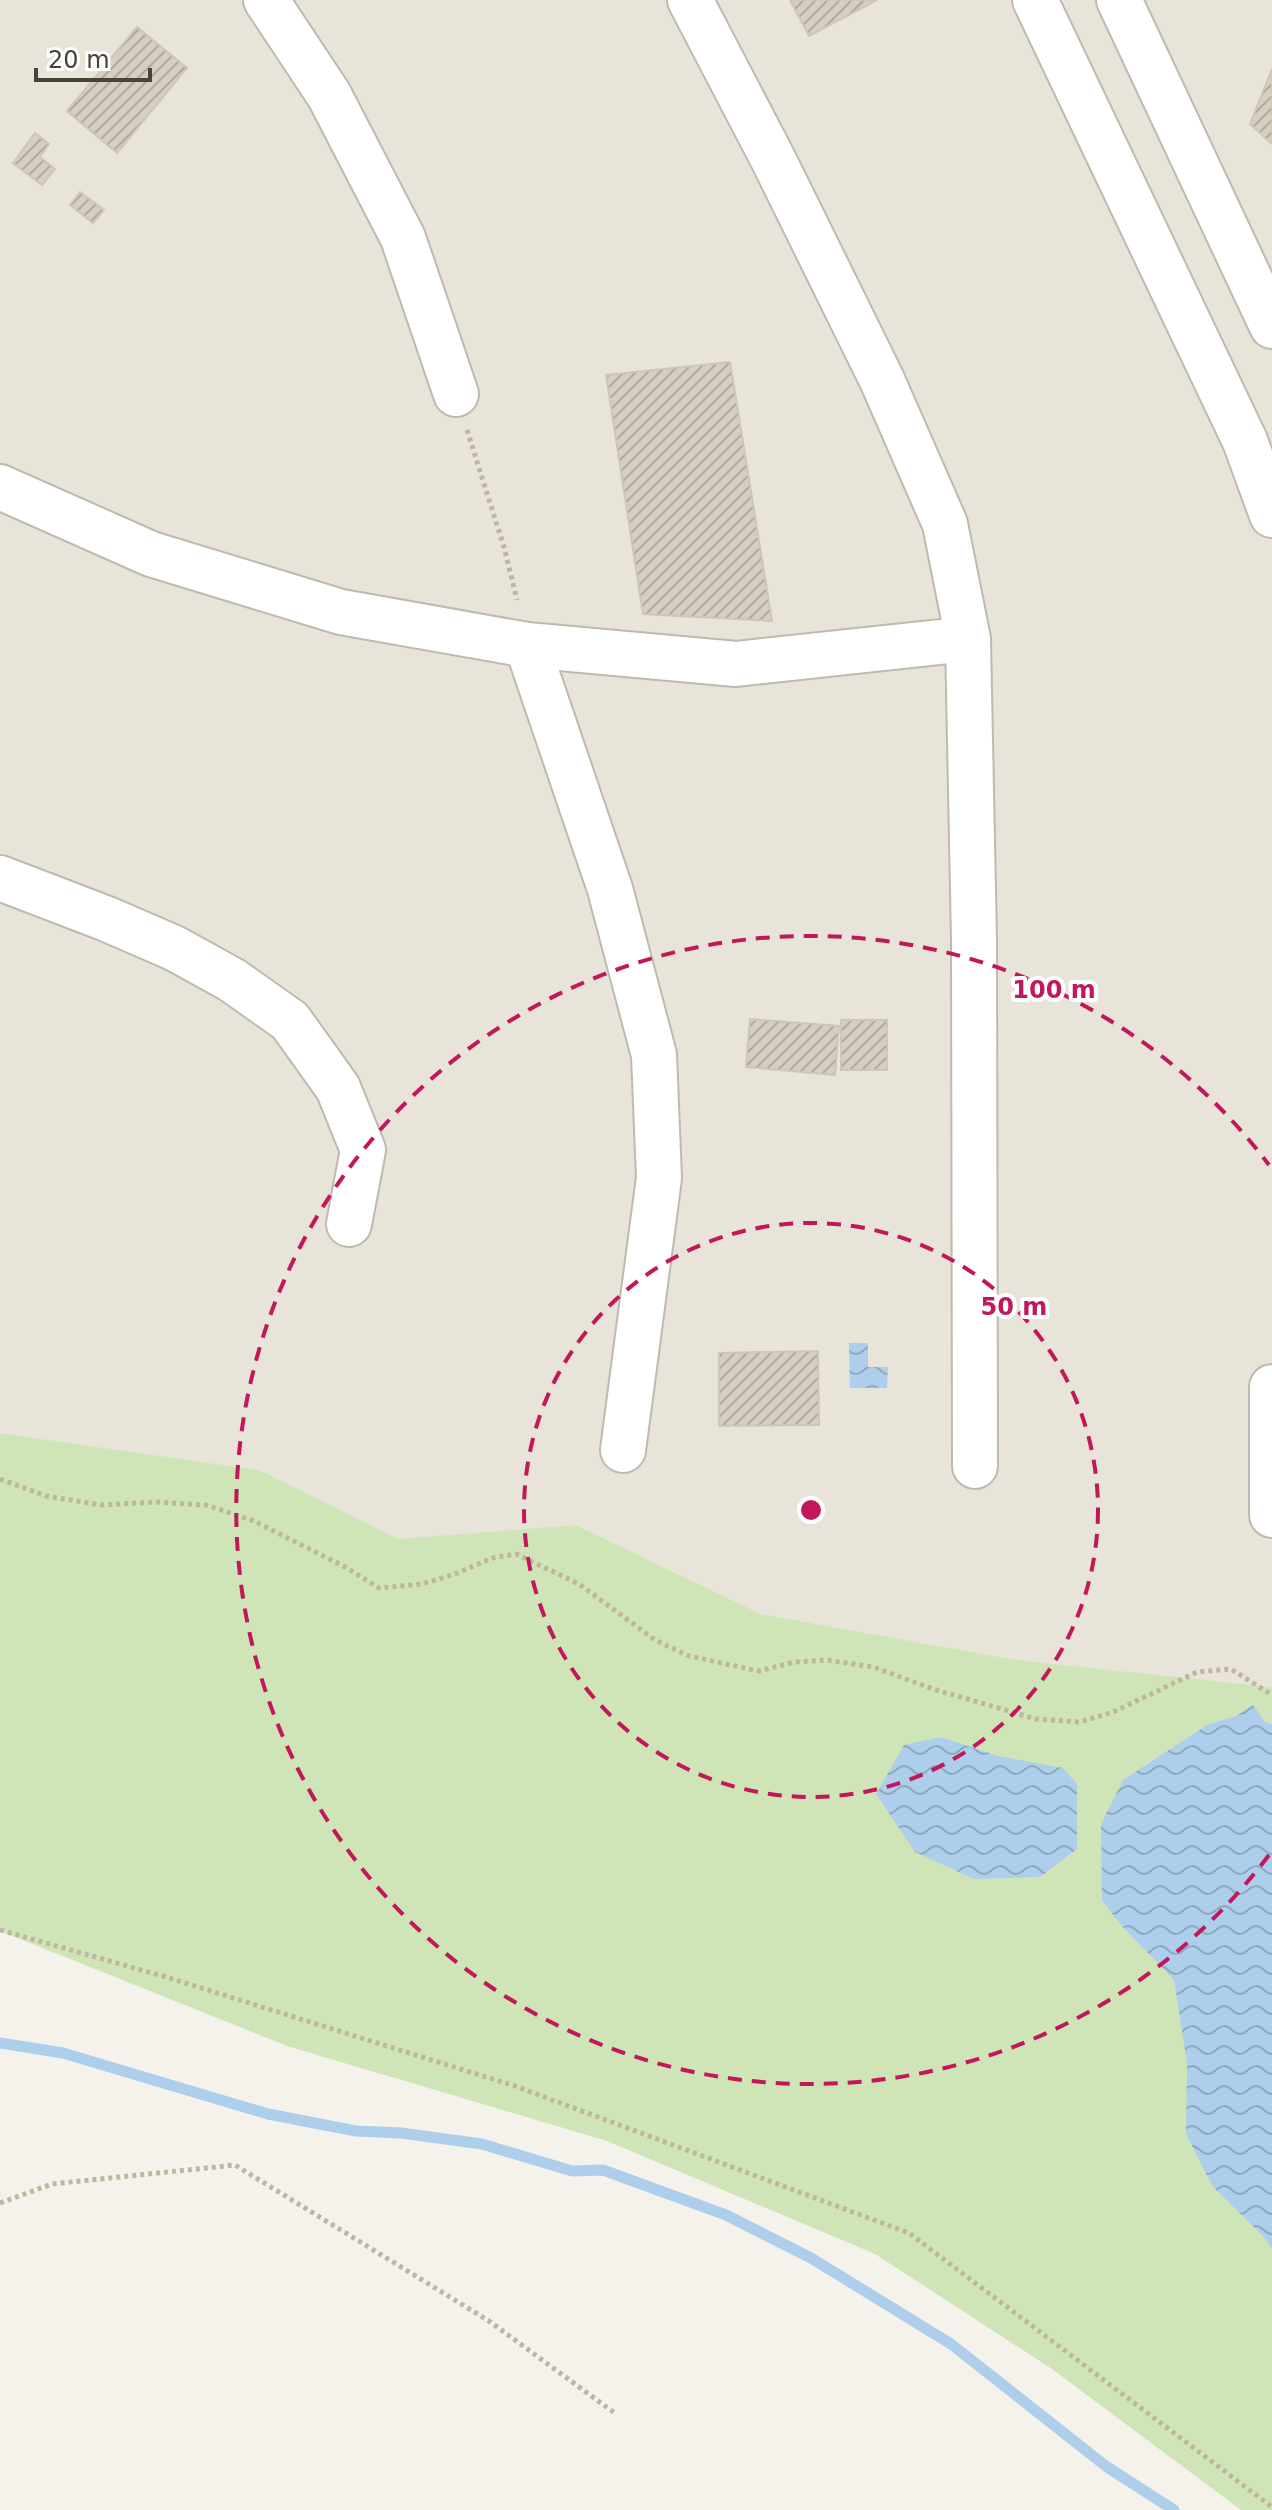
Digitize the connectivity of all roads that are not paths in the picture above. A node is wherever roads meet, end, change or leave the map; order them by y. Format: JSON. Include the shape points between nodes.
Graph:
{"nodes":[{"id":1,"x":266,"y":0,"type":"edge"},
{"id":2,"x":690,"y":0,"type":"edge"},
{"id":3,"x":1035,"y":0,"type":"edge"},
{"id":4,"x":1119,"y":0,"type":"edge"},
{"id":5,"x":1272,"y":326,"type":"edge"},
{"id":6,"x":456,"y":394,"type":"road end"},
{"id":7,"x":0,"y":487,"type":"edge"},
{"id":8,"x":1270,"y":504,"type":"edge"},
{"id":9,"x":968,"y":639,"type":"junction"},
{"id":10,"x":527,"y":645,"type":"junction"},
{"id":11,"x":0,"y":878,"type":"edge"},
{"id":12,"x":349,"y":1224,"type":"dead end"},
{"id":13,"x":1272,"y":1387,"type":"edge"},
{"id":14,"x":623,"y":1450,"type":"dead end"},
{"id":15,"x":975,"y":1466,"type":"dead end"},
{"id":16,"x":1272,"y":1515,"type":"edge"}],
"edges":[{"from":1,"to":6,"type":"street","via":[[329,95],[403,238]]},
{"from":2,"to":9,"type":"street","via":[[882,380],[939,510]]},
{"from":3,"to":8,"type":"street"},
{"from":4,"to":5,"type":"street"},
{"from":7,"to":10,"type":"street","via":[[151,554],[341,612]]},
{"from":9,"to":10,"type":"street","via":[[736,664]]},
{"from":9,"to":15,"type":"street"},
{"from":10,"to":14,"type":"street","via":[[610,889],[654,1055],[659,1178]]},
{"from":11,"to":12,"type":"street","via":[[174,948],[290,1021],[338,1088],[363,1150]]},
{"from":13,"to":16,"type":"street"}]}
